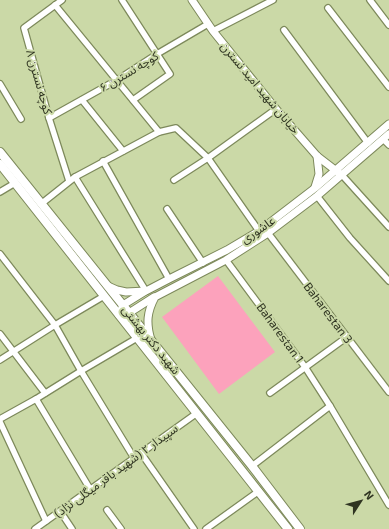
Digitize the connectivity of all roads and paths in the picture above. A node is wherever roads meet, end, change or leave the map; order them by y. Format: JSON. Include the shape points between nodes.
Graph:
{"nodes":[{"id":1,"x":62,"y":0,"type":"edge"},
{"id":2,"x":122,"y":0,"type":"edge"},
{"id":3,"x":192,"y":0,"type":"edge"},
{"id":4,"x":273,"y":0,"type":"edge"},
{"id":5,"x":370,"y":0,"type":"edge"},
{"id":6,"x":55,"y":5,"type":"junction"},
{"id":7,"x":328,"y":8,"type":"dead end"},
{"id":8,"x":208,"y":24,"type":"junction"},
{"id":9,"x":389,"y":26,"type":"edge"},
{"id":10,"x":284,"y":30,"type":"dead end"},
{"id":11,"x":213,"y":31,"type":"junction"},
{"id":12,"x":157,"y":54,"type":"junction"},
{"id":13,"x":117,"y":80,"type":"junction"},
{"id":14,"x":0,"y":84,"type":"edge"},
{"id":15,"x":389,"y":87,"type":"edge"},
{"id":16,"x":82,"y":100,"type":"junction"},
{"id":17,"x":133,"y":100,"type":"junction"},
{"id":18,"x":276,"y":109,"type":"junction"},
{"id":19,"x":21,"y":118,"type":"dead end"},
{"id":20,"x":50,"y":118,"type":"junction"},
{"id":21,"x":389,"y":124,"type":"edge"},
{"id":22,"x":159,"y":132,"type":"junction"},
{"id":23,"x":386,"y":136,"type":"edge"},
{"id":24,"x":368,"y":143,"type":"junction"},
{"id":25,"x":389,"y":145,"type":"edge"},
{"id":26,"x":123,"y":151,"type":"junction"},
{"id":27,"x":0,"y":152,"type":"edge"},
{"id":28,"x":317,"y":156,"type":"junction"},
{"id":29,"x":208,"y":158,"type":"junction"},
{"id":30,"x":102,"y":162,"type":"junction"},
{"id":31,"x":0,"y":164,"type":"edge"},
{"id":32,"x":335,"y":171,"type":"junction"},
{"id":33,"x":342,"y":174,"type":"junction"},
{"id":34,"x":75,"y":177,"type":"junction"},
{"id":35,"x":174,"y":180,"type":"dead end"},
{"id":36,"x":69,"y":181,"type":"junction"},
{"id":37,"x":15,"y":183,"type":"junction"},
{"id":38,"x":315,"y":188,"type":"junction"},
{"id":39,"x":0,"y":192,"type":"edge"},
{"id":40,"x":317,"y":196,"type":"junction"},
{"id":41,"x":41,"y":204,"type":"junction"},
{"id":42,"x":167,"y":209,"type":"dead end"},
{"id":43,"x":389,"y":227,"type":"edge"},
{"id":44,"x":259,"y":231,"type":"junction"},
{"id":45,"x":268,"y":233,"type":"junction"},
{"id":46,"x":0,"y":254,"type":"edge"},
{"id":47,"x":226,"y":260,"type":"junction"},
{"id":48,"x":203,"y":263,"type":"junction"},
{"id":49,"x":169,"y":279,"type":"junction"},
{"id":50,"x":389,"y":281,"type":"edge"},
{"id":51,"x":107,"y":285,"type":"junction"},
{"id":52,"x":157,"y":285,"type":"junction"},
{"id":53,"x":146,"y":291,"type":"junction"},
{"id":54,"x":158,"y":295,"type":"junction"},
{"id":55,"x":104,"y":296,"type":"junction"},
{"id":56,"x":123,"y":305,"type":"junction"},
{"id":57,"x":129,"y":314,"type":"junction"},
{"id":58,"x":119,"y":315,"type":"junction"},
{"id":59,"x":55,"y":325,"type":"junction"},
{"id":60,"x":0,"y":334,"type":"edge"},
{"id":61,"x":347,"y":337,"type":"junction"},
{"id":62,"x":137,"y":338,"type":"junction"},
{"id":63,"x":152,"y":342,"type":"junction"},
{"id":64,"x":13,"y":352,"type":"junction"},
{"id":65,"x":0,"y":360,"type":"edge"},
{"id":66,"x":305,"y":367,"type":"junction"},
{"id":67,"x":81,"y":371,"type":"junction"},
{"id":68,"x":389,"y":392,"type":"edge"},
{"id":69,"x":270,"y":393,"type":"dead end"},
{"id":70,"x":45,"y":394,"type":"junction"},
{"id":71,"x":36,"y":399,"type":"junction"},
{"id":72,"x":330,"y":406,"type":"junction"},
{"id":73,"x":196,"y":413,"type":"junction"},
{"id":74,"x":0,"y":419,"type":"edge"},
{"id":75,"x":0,"y":422,"type":"edge"},
{"id":76,"x":141,"y":453,"type":"junction"},
{"id":77,"x":134,"y":458,"type":"junction"},
{"id":78,"x":252,"y":466,"type":"junction"},
{"id":79,"x":90,"y":489,"type":"junction"},
{"id":80,"x":259,"y":491,"type":"junction"},
{"id":81,"x":389,"y":505,"type":"edge"},
{"id":82,"x":107,"y":510,"type":"dead end"},
{"id":83,"x":60,"y":511,"type":"junction"},
{"id":84,"x":46,"y":521,"type":"junction"},
{"id":85,"x":35,"y":529,"type":"edge"},
{"id":86,"x":72,"y":529,"type":"edge"},
{"id":87,"x":121,"y":529,"type":"edge"},
{"id":88,"x":194,"y":529,"type":"edge"},
{"id":89,"x":206,"y":529,"type":"edge"},
{"id":90,"x":288,"y":529,"type":"edge"},
{"id":91,"x":300,"y":529,"type":"edge"}],
"edges":[{"from":1,"to":6,"type":"street","name":"کوچه نسترن ۸"},
{"from":2,"to":12,"type":"street"},
{"from":3,"to":8,"type":"street","name":"خیابان شهید امید نسترن"},
{"from":4,"to":11,"type":"street"},
{"from":5,"to":9,"type":"street"},
{"from":6,"to":13,"type":"street"},
{"from":6,"to":20,"type":"street","name":"کوچه نسترن ۸","via":[[24,28]]},
{"from":7,"to":15,"type":"street"},
{"from":8,"to":11,"type":"street","name":"خیابان شهید امید نسترن"},
{"from":8,"to":12,"type":"street","name":"کوچه نسترن ۶"},
{"from":10,"to":24,"type":"street"},
{"from":11,"to":18,"type":"street","name":"خیابان شهید امید نسترن"},
{"from":12,"to":13,"type":"street","name":"کوچه نسترن ۶"},
{"from":12,"to":17,"type":"street","via":[[170,74]]},
{"from":13,"to":16,"type":"street","name":"کوچه نسترن ۶"},
{"from":13,"to":17,"type":"street"},
{"from":14,"to":19,"type":"street"},
{"from":16,"to":20,"type":"street","name":"کوچه نسترن ۶"},
{"from":16,"to":26,"type":"street"},
{"from":17,"to":22,"type":"street"},
{"from":18,"to":28,"type":"street","name":"خیابان شهید امید نسترن"},
{"from":18,"to":29,"type":"street"},
{"from":20,"to":36,"type":"street","name":"کوچه نسترن ۸"},
{"from":21,"to":24,"type":"street","name":"عاشوری"},
{"from":22,"to":26,"type":"street"},
{"from":22,"to":29,"type":"street","via":[[176,128]]},
{"from":23,"to":25,"type":"street"},
{"from":23,"to":33,"type":"street","name":"عاشوری"},
{"from":24,"to":32,"type":"street","name":"عاشوری"},
{"from":26,"to":30,"type":"street"},
{"from":27,"to":41,"type":"main road","name":"شهید دکتر بهشتی"},
{"from":28,"to":32,"type":"street","name":"خیابان شهید امید نسترن"},
{"from":28,"to":38,"type":"street","via":[[319,174]]},
{"from":29,"to":35,"type":"street"},
{"from":29,"to":44,"type":"street"},
{"from":30,"to":34,"type":"street"},
{"from":30,"to":49,"type":"street"},
{"from":31,"to":37,"type":"main road","name":"شهید دکتر بهشتی"},
{"from":32,"to":33,"type":"street","name":"خیابان شهید امید نسترن"},
{"from":32,"to":38,"type":"street","name":"عاشوری"},
{"from":33,"to":40,"type":"street","name":"عاشوری"},
{"from":33,"to":43,"type":"street"},
{"from":34,"to":36,"type":"street"},
{"from":34,"to":53,"type":"street"},
{"from":36,"to":41,"type":"street"},
{"from":37,"to":39,"type":"street"},
{"from":37,"to":55,"type":"main road","name":"شهید دکتر بهشتی"},
{"from":38,"to":44,"type":"street","name":"عاشوری"},
{"from":40,"to":45,"type":"street","name":"عاشوری"},
{"from":40,"to":50,"type":"street"},
{"from":41,"to":51,"type":"main road","name":"شهید دکتر بهشتی"},
{"from":42,"to":48,"type":"street"},
{"from":44,"to":48,"type":"street","name":"عاشوری"},
{"from":45,"to":47,"type":"street","name":"عاشوری"},
{"from":45,"to":61,"type":"street","name":"Baharestan 3"},
{"from":46,"to":59,"type":"street"},
{"from":47,"to":54,"type":"street","name":"عاشوری"},
{"from":47,"to":66,"type":"street","name":"Baharestan 1"},
{"from":48,"to":49,"type":"street","name":"عاشوری"},
{"from":49,"to":52,"type":"street","name":"عاشوری"},
{"from":51,"to":53,"type":"street","name":"عاشوری","via":[[126,292]]},
{"from":51,"to":56,"type":"main road","name":"شهید دکتر بهشتی"},
{"from":52,"to":53,"type":"street","name":"عاشوری"},
{"from":52,"to":54,"type":"street"},
{"from":53,"to":56,"type":"street"},
{"from":54,"to":57,"type":"street","name":"عاشوری"},
{"from":54,"to":63,"type":"street","via":[[150,307],[148,317]]},
{"from":55,"to":58,"type":"main road","name":"شهید دکتر بهشتی"},
{"from":55,"to":59,"type":"street"},
{"from":56,"to":57,"type":"main road","name":"شهید دکتر بهشتی"},
{"from":56,"to":58,"type":"street"},
{"from":57,"to":58,"type":"street"},
{"from":57,"to":63,"type":"main road","name":"شهید دکتر بهشتی"},
{"from":58,"to":62,"type":"main road","name":"شهید دکتر بهشتی"},
{"from":59,"to":64,"type":"street"},
{"from":59,"to":67,"type":"street"},
{"from":60,"to":64,"type":"street"},
{"from":61,"to":66,"type":"street"},
{"from":61,"to":68,"type":"street","name":"Baharestan 3"},
{"from":62,"to":67,"type":"street"},
{"from":62,"to":73,"type":"main road","name":"شهید دکتر بهشتی"},
{"from":63,"to":78,"type":"main road","name":"شهید دکتر بهشتی"},
{"from":64,"to":65,"type":"street"},
{"from":64,"to":70,"type":"street"},
{"from":66,"to":69,"type":"street"},
{"from":66,"to":72,"type":"street","name":"Baharestan 1"},
{"from":67,"to":70,"type":"street"},
{"from":67,"to":77,"type":"street"},
{"from":70,"to":71,"type":"street"},
{"from":71,"to":74,"type":"street"},
{"from":71,"to":79,"type":"street"},
{"from":72,"to":78,"type":"street"},
{"from":72,"to":81,"type":"street","name":"Baharestan 1"},
{"from":73,"to":76,"type":"street","name":"سپیدار ۲ (شهید باقر میگلی نژاد)"},
{"from":73,"to":80,"type":"main road","name":"شهید دکتر بهشتی"},
{"from":75,"to":84,"type":"street"},
{"from":76,"to":77,"type":"street","name":"سپیدار ۲ (شهید باقر میگلی نژاد)"},
{"from":76,"to":88,"type":"street"},
{"from":77,"to":79,"type":"street","name":"سپیدار ۲ (شهید باقر میگلی نژاد)"},
{"from":78,"to":91,"type":"main road","name":"شهید دکتر بهشتی"},
{"from":79,"to":83,"type":"street","name":"سپیدار ۲ (شهید باقر میگلی نژاد)"},
{"from":80,"to":89,"type":"street"},
{"from":80,"to":90,"type":"main road","name":"شهید دکتر بهشتی"},
{"from":82,"to":87,"type":"street"},
{"from":83,"to":84,"type":"street","name":"سپیدار ۲ (شهید باقر میگلی نژاد)"},
{"from":83,"to":86,"type":"street"},
{"from":84,"to":85,"type":"street","name":"سپیدار ۲ (شهید باقر میگلی نژاد)"}]}
